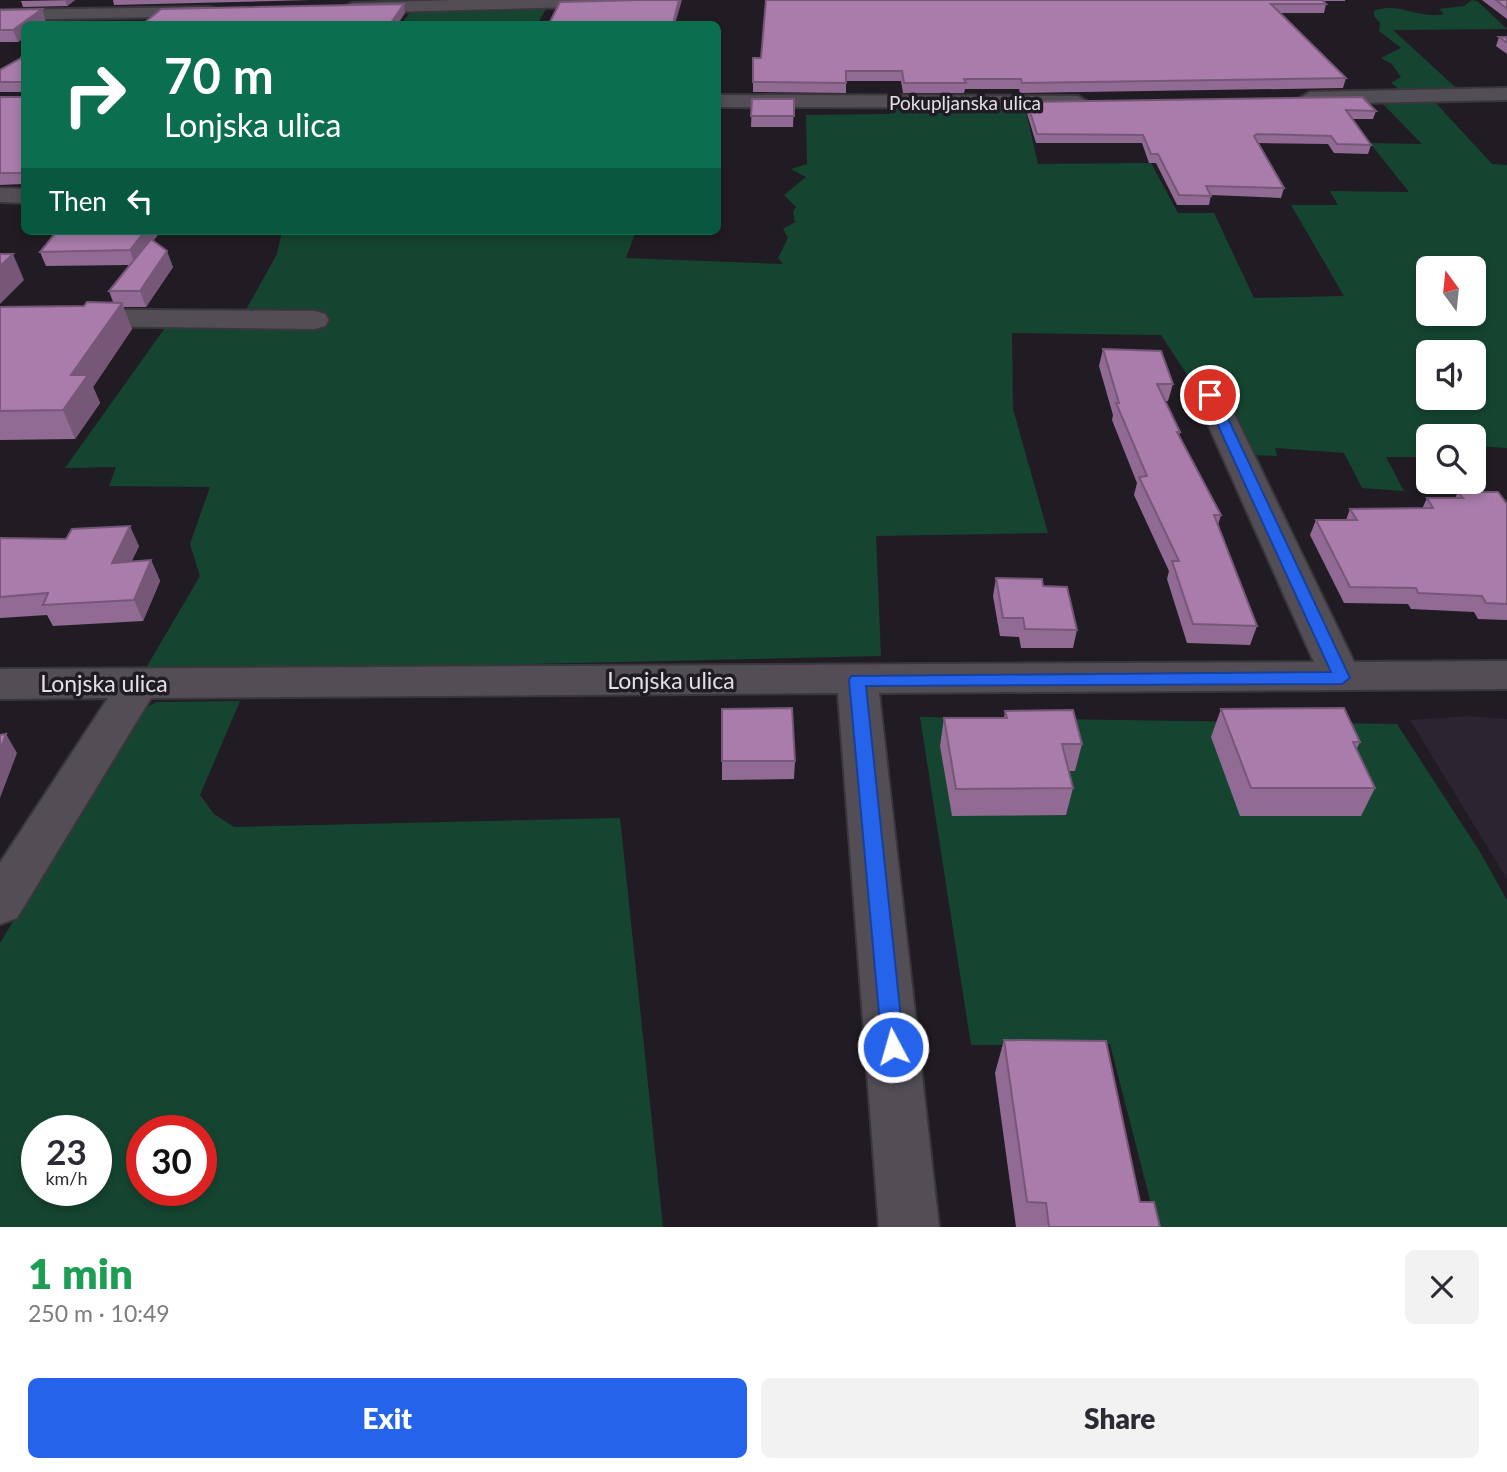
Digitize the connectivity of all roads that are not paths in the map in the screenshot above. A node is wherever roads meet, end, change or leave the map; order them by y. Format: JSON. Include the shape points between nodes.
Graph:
{"nodes":[{"id":1,"x":109,"y":0,"type":"edge"},
{"id":2,"x":650,"y":0,"type":"edge"},
{"id":3,"x":334,"y":9,"type":"edge"},
{"id":4,"x":225,"y":12,"type":"edge"},
{"id":5,"x":0,"y":15,"type":"edge"},
{"id":6,"x":81,"y":20,"type":"edge"},
{"id":7,"x":1507,"y":94,"type":"edge"},
{"id":8,"x":1282,"y":98,"type":"edge"},
{"id":9,"x":721,"y":101,"type":"edge"},
{"id":10,"x":1103,"y":101,"type":"edge"},
{"id":11,"x":0,"y":195,"type":"edge"},
{"id":12,"x":21,"y":196,"type":"edge"},
{"id":13,"x":0,"y":317,"type":"edge"},
{"id":14,"x":315,"y":320,"type":"dead end"},
{"id":15,"x":1210,"y":395,"type":"dead end"},
{"id":16,"x":1507,"y":676,"type":"edge"},
{"id":17,"x":1342,"y":678,"type":"junction"},
{"id":18,"x":857,"y":680,"type":"junction"},
{"id":19,"x":139,"y":683,"type":"junction"},
{"id":20,"x":0,"y":684,"type":"edge"},
{"id":21,"x":0,"y":904,"type":"edge"},
{"id":22,"x":909,"y":1227,"type":"edge"}],
"edges":[{"from":1,"to":6,"type":"street"},
{"from":2,"to":3,"type":"street"},
{"from":4,"to":6,"type":"street"},
{"from":5,"to":6,"type":"street"},
{"from":7,"to":8,"type":"street"},
{"from":9,"to":10,"type":"street","name":"Pokupljanska ulica"},
{"from":11,"to":12,"type":"street"},
{"from":13,"to":14,"type":"street"},
{"from":15,"to":17,"type":"street"},
{"from":16,"to":17,"type":"street","name":"Lonjska ulica"},
{"from":17,"to":18,"type":"street","name":"Lonjska ulica"},
{"from":18,"to":19,"type":"street","name":"Lonjska ulica"},
{"from":18,"to":22,"type":"street"},
{"from":19,"to":20,"type":"street","name":"Lonjska ulica"},
{"from":19,"to":21,"type":"street"}]}
